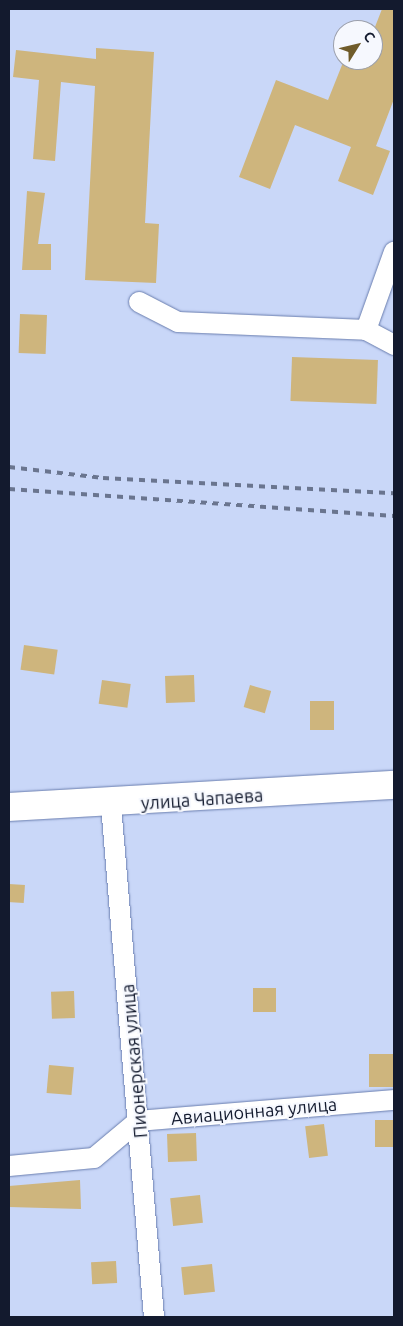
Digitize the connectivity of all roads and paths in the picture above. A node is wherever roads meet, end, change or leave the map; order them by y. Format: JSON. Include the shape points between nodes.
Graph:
{"nodes":[{"id":1,"x":394,"y":252,"type":"edge"},
{"id":2,"x":139,"y":302,"type":"dead end"},
{"id":3,"x":366,"y":330,"type":"junction"},
{"id":4,"x":394,"y":345,"type":"edge"},
{"id":5,"x":394,"y":785,"type":"edge"},
{"id":6,"x":111,"y":805,"type":"junction"},
{"id":7,"x":9,"y":807,"type":"edge"},
{"id":8,"x":394,"y":1100,"type":"edge"},
{"id":9,"x":138,"y":1121,"type":"junction"},
{"id":10,"x":9,"y":1166,"type":"edge"},
{"id":11,"x":154,"y":1317,"type":"edge"}],
"edges":[{"from":1,"to":3,"type":"street"},
{"from":2,"to":3,"type":"street","via":[[178,322]]},
{"from":3,"to":4,"type":"street"},
{"from":5,"to":6,"type":"street","name":"улица Чапаева"},
{"from":6,"to":7,"type":"street","name":"улица Чапаева"},
{"from":6,"to":9,"type":"street","name":"Пионерская улица"},
{"from":8,"to":9,"type":"street","name":"Авиационная улица"},
{"from":9,"to":10,"type":"street","via":[[94,1158]]},
{"from":9,"to":11,"type":"street","name":"Пионерская улица"}]}
